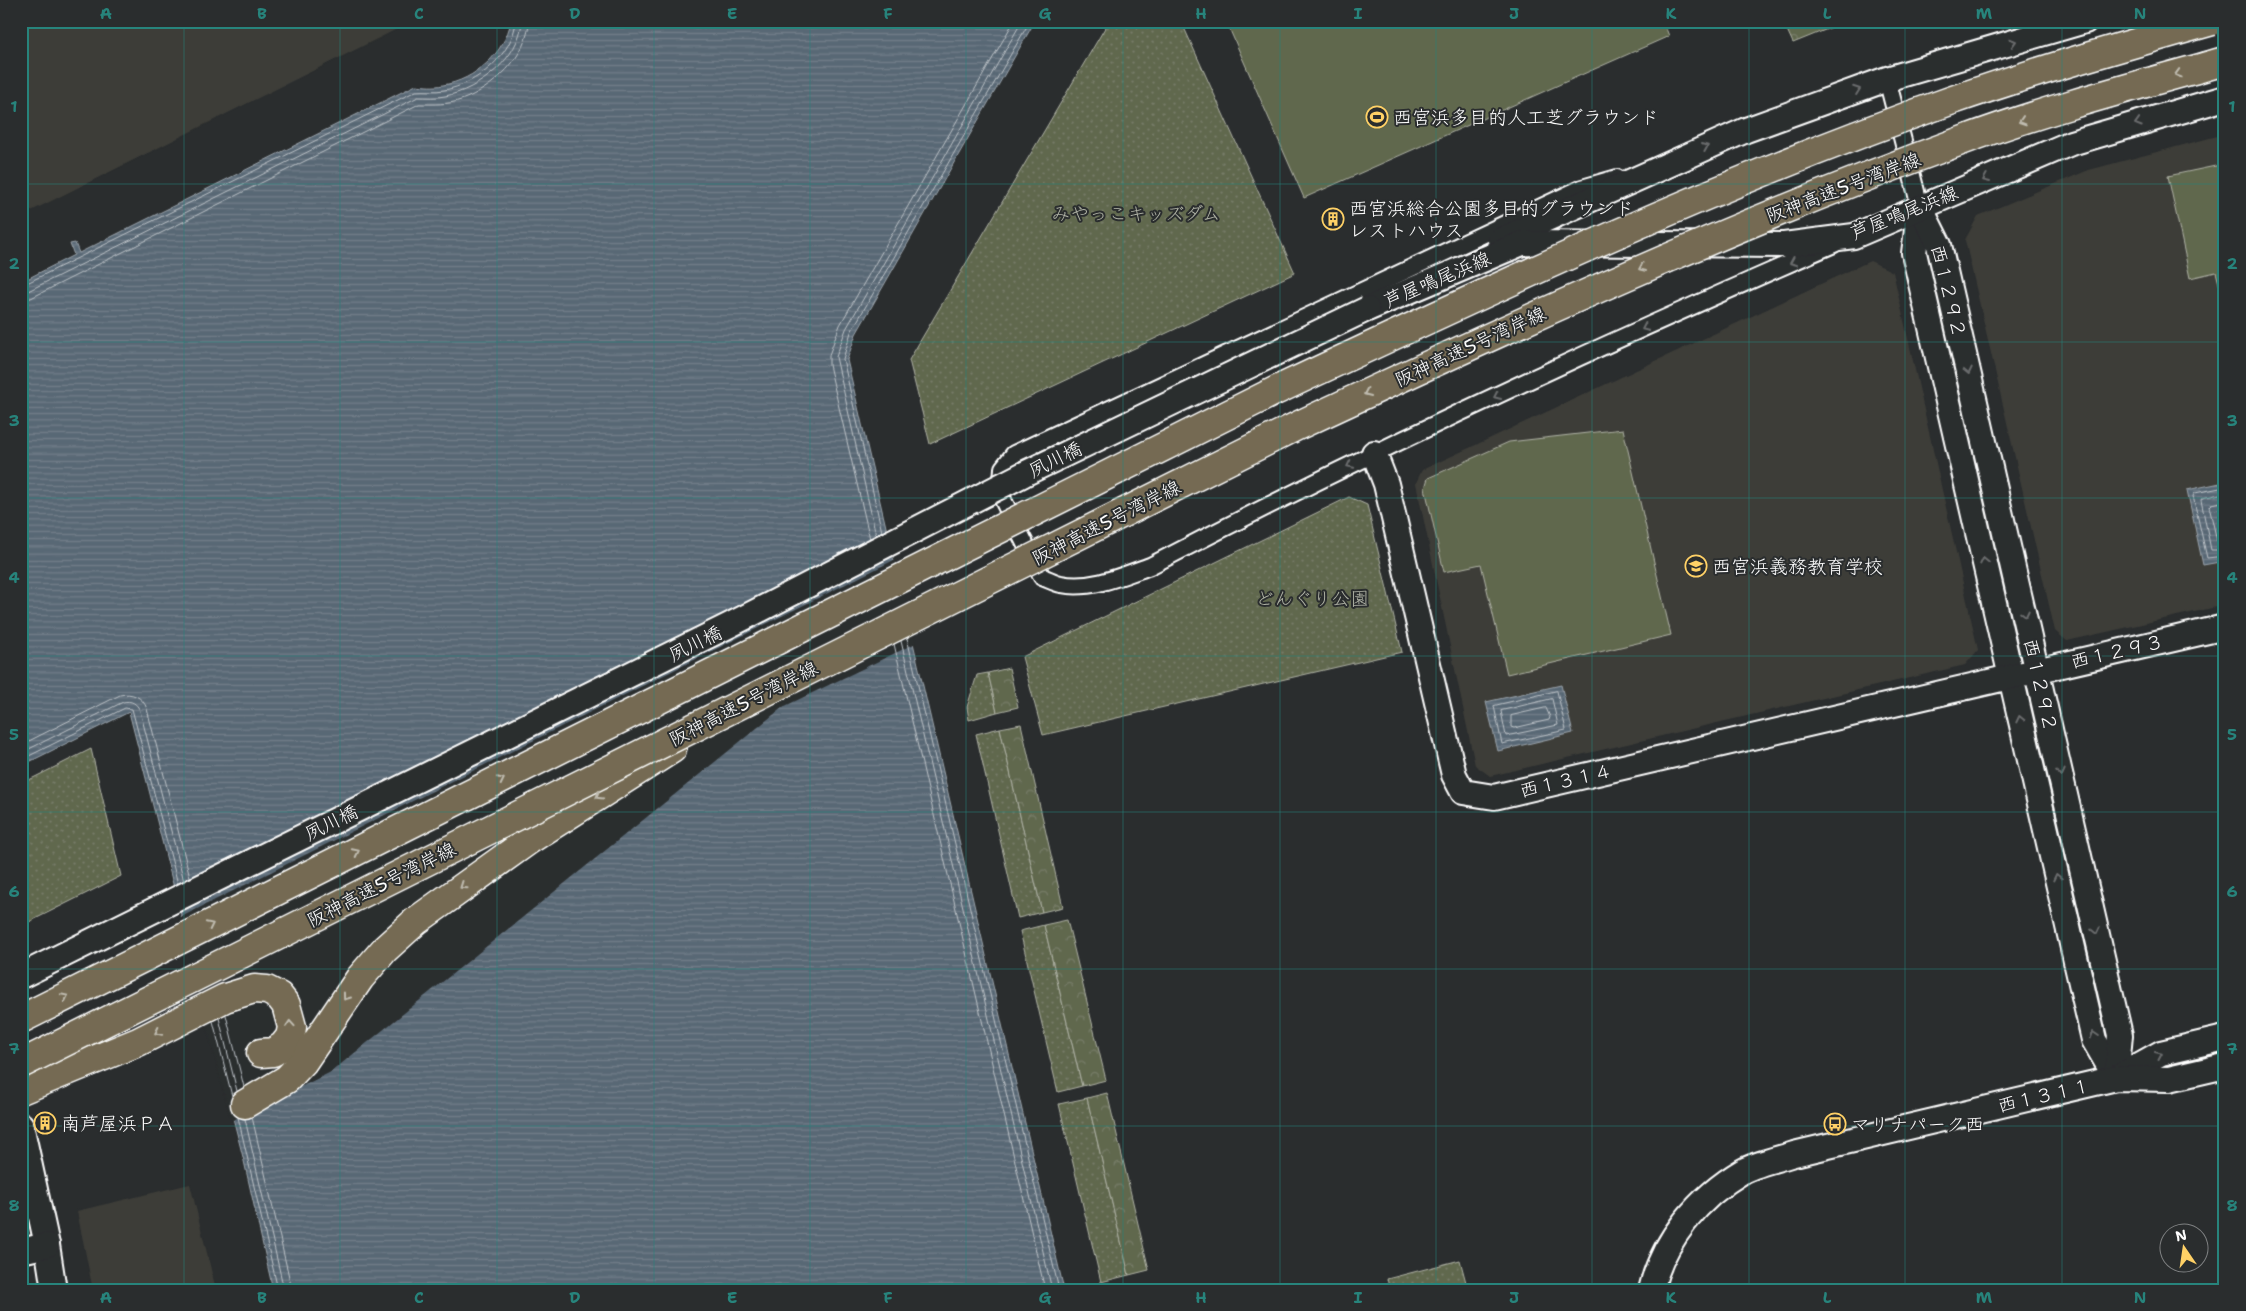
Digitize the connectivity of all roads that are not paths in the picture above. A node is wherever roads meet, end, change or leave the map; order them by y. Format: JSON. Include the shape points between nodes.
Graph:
{"nodes":[{"id":1,"x":2085,"y":21,"type":"edge"},
{"id":2,"x":2212,"y":21,"type":"edge"},
{"id":3,"x":2225,"y":61,"type":"edge"},
{"id":4,"x":1887,"y":79,"type":"junction"},
{"id":5,"x":2225,"y":98,"type":"edge"},
{"id":6,"x":1660,"y":167,"type":"junction"},
{"id":7,"x":1920,"y":207,"type":"junction"},
{"id":8,"x":1854,"y":236,"type":"junction"},
{"id":9,"x":1367,"y":309,"type":"junction"},
{"id":10,"x":1374,"y":453,"type":"junction"},
{"id":11,"x":2225,"y":627,"type":"edge"},
{"id":12,"x":2038,"y":670,"type":"junction"},
{"id":13,"x":2010,"y":676,"type":"junction"},
{"id":14,"x":758,"y":695,"type":"junction"},
{"id":15,"x":21,"y":976,"type":"edge"},
{"id":16,"x":21,"y":1019,"type":"edge"},
{"id":17,"x":2225,"y":1038,"type":"edge"},
{"id":18,"x":261,"y":1053,"type":"dead end"},
{"id":19,"x":21,"y":1064,"type":"edge"},
{"id":20,"x":2225,"y":1066,"type":"edge"},
{"id":21,"x":2116,"y":1078,"type":"junction"},
{"id":22,"x":21,"y":1090,"type":"edge"},
{"id":23,"x":245,"y":1104,"type":"dead end"},
{"id":24,"x":21,"y":1126,"type":"edge"},
{"id":25,"x":47,"y":1245,"type":"junction"},
{"id":26,"x":21,"y":1251,"type":"edge"},
{"id":27,"x":54,"y":1290,"type":"edge"},
{"id":28,"x":1651,"y":1290,"type":"edge"}],
"edges":[{"from":4,"to":1,"type":"street","name":"芦屋鳴尾浜線","one_way":true},
{"from":16,"to":2,"type":"highway","name":"阪神高速5号湾岸線","one_way":true,"bridge":true,"via":[[1277,390],[1453,307],[1642,223],[1794,160],[1942,104]]},
{"from":3,"to":14,"type":"highway","name":"阪神高速5号湾岸線","one_way":true,"bridge":true,"via":[[2123,89],[1963,140],[1656,262],[1297,426]]},
{"from":6,"to":4,"type":"street","name":"芦屋鳴尾浜線","one_way":true,"via":[[1746,130]]},
{"from":4,"to":7,"type":"street"},
{"from":5,"to":7,"type":"street","name":"芦屋鳴尾浜線","one_way":true,"via":[[2071,143]]},
{"from":6,"to":9,"type":"street","name":"芦屋鳴尾浜線","via":[[1425,275]]},
{"from":10,"to":6,"type":"street","one_way":true,"via":[[1150,566],[1113,580],[1086,584],[1061,584],[1042,577],[1001,496],[1003,468],[1014,454],[1582,188]]},
{"from":7,"to":8,"type":"street","name":"芦屋鳴尾浜線"},
{"from":7,"to":12,"type":"street","name":"西１２９２","one_way":true,"via":[[1939,245]]},
{"from":13,"to":7,"type":"street","name":"西１２９２","one_way":true,"via":[[1914,253]]},
{"from":8,"to":9,"type":"street","name":"芦屋鳴尾浜線","via":[[1784,245],[1522,243]]},
{"from":8,"to":10,"type":"street","one_way":true,"via":[[1729,289]]},
{"from":9,"to":15,"type":"street","name":"夙川橋","bridge":true,"via":[[1024,474],[730,626]]},
{"from":10,"to":13,"type":"street","name":"西１３１４","via":[[1386,484],[1454,775],[1463,792],[1494,797]]},
{"from":11,"to":12,"type":"street","name":"西１２９３"},
{"from":12,"to":13,"type":"street","name":"西１２９３"},
{"from":12,"to":21,"type":"street","name":"西１２９２","one_way":true,"via":[[2120,1035]]},
{"from":21,"to":13,"type":"street","name":"西１２９２","one_way":true,"via":[[2094,1040]]},
{"from":14,"to":19,"type":"highway","name":"阪神高速5号湾岸線","bridge":true},
{"from":14,"to":23,"type":"highway","one_way":true,"bridge":true,"via":[[529,840],[416,921],[360,978],[303,1062],[287,1079]]},
{"from":21,"to":17,"type":"street","one_way":true,"via":[[2161,1052]]},
{"from":18,"to":22,"type":"highway","one_way":true,"via":[[273,1052],[283,1046],[292,1027],[286,1005],[279,996],[267,990],[254,989],[225,998],[138,1042]]},
{"from":20,"to":21,"type":"street","via":[[2168,1079]]},
{"from":21,"to":28,"type":"street","name":"西１３１１","via":[[1794,1154],[1744,1170],[1706,1198],[1677,1231],[1655,1272]]},
{"from":24,"to":25,"type":"street"},
{"from":25,"to":26,"type":"street"},
{"from":25,"to":27,"type":"street"}]}
